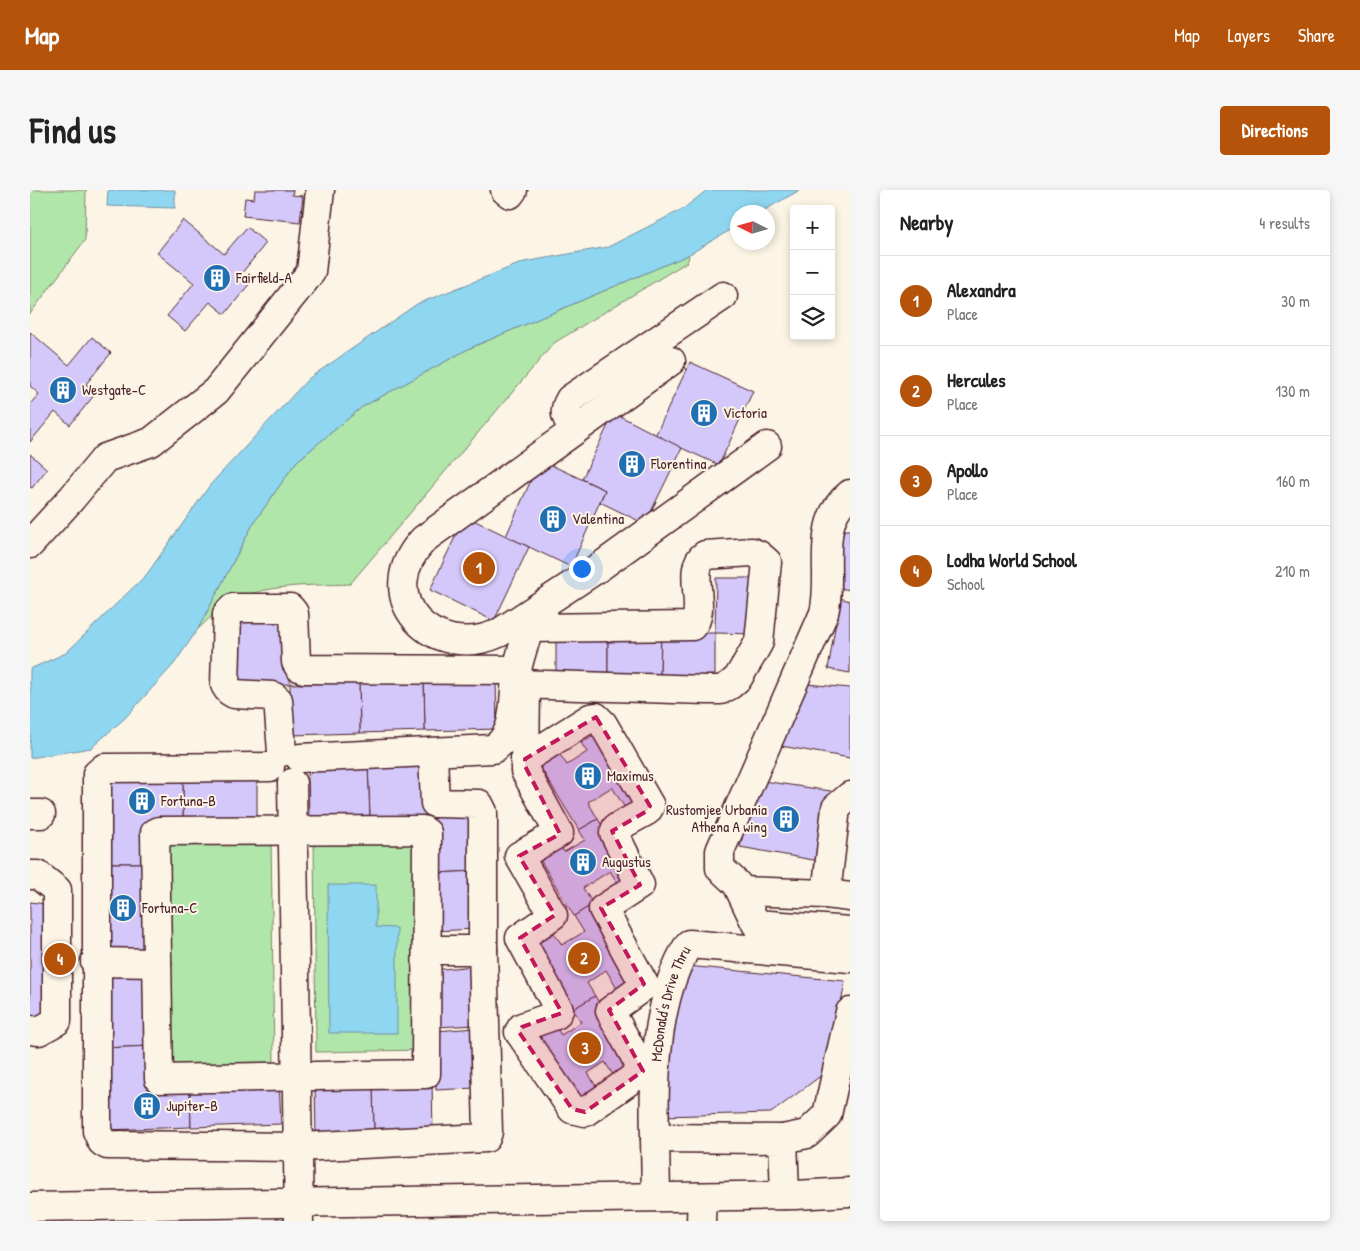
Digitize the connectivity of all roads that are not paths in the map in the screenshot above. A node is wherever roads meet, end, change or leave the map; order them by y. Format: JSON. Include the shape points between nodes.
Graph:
{"nodes":[{"id":1,"x":320,"y":190,"type":"edge"},
{"id":2,"x":723,"y":296,"type":"dead end"},
{"id":3,"x":671,"y":361,"type":"dead end"},
{"id":4,"x":574,"y":429,"type":"junction"},
{"id":5,"x":767,"y":446,"type":"dead end"},
{"id":6,"x":845,"y":505,"type":"edge"},
{"id":7,"x":30,"y":544,"type":"edge"},
{"id":8,"x":569,"y":586,"type":"junction"},
{"id":9,"x":530,"y":628,"type":"junction"},
{"id":10,"x":520,"y":680,"type":"junction"},
{"id":11,"x":433,"y":753,"type":"junction"},
{"id":12,"x":525,"y":759,"type":"junction"},
{"id":13,"x":286,"y":765,"type":"junction"},
{"id":14,"x":850,"y":796,"type":"edge"},
{"id":15,"x":292,"y":830,"type":"junction"},
{"id":16,"x":30,"y":875,"type":"edge"},
{"id":17,"x":741,"y":891,"type":"junction"},
{"id":18,"x":838,"y":896,"type":"edge"},
{"id":19,"x":850,"y":931,"type":"edge"},
{"id":20,"x":428,"y":950,"type":"junction"},
{"id":21,"x":483,"y":950,"type":"junction"},
{"id":22,"x":850,"y":958,"type":"edge"},
{"id":23,"x":678,"y":960,"type":"junction"},
{"id":24,"x":95,"y":962,"type":"junction"},
{"id":25,"x":157,"y":963,"type":"junction"},
{"id":26,"x":850,"y":975,"type":"edge"},
{"id":27,"x":850,"y":1012,"type":"edge"},
{"id":28,"x":30,"y":1030,"type":"edge"},
{"id":29,"x":844,"y":1072,"type":"edge"},
{"id":30,"x":297,"y":1077,"type":"junction"},
{"id":31,"x":655,"y":1138,"type":"junction"},
{"id":32,"x":783,"y":1139,"type":"junction"},
{"id":33,"x":299,"y":1147,"type":"junction"},
{"id":34,"x":850,"y":1192,"type":"edge"},
{"id":35,"x":785,"y":1196,"type":"junction"},
{"id":36,"x":656,"y":1197,"type":"junction"},
{"id":37,"x":30,"y":1207,"type":"edge"},
{"id":38,"x":702,"y":1209,"type":"edge"},
{"id":39,"x":299,"y":1212,"type":"edge"},
{"id":40,"x":75,"y":1214,"type":"edge"}],
"edges":[{"from":1,"to":7,"type":"street","via":[[311,272],[216,391],[151,442],[105,458]]},
{"from":2,"to":4,"type":"street","via":[[570,399],[565,407],[565,416]]},
{"from":3,"to":4,"type":"street"},
{"from":4,"to":8,"type":"street","via":[[424,539],[411,556],[403,587],[410,610],[422,626],[448,638],[470,640],[499,633]]},
{"from":5,"to":8,"type":"street"},
{"from":6,"to":17,"type":"street","via":[[826,535],[828,596],[824,612],[720,851],[720,868],[738,884]]},
{"from":8,"to":9,"type":"street","via":[[572,602]]},
{"from":9,"to":10,"type":"street"},
{"from":9,"to":10,"type":"street","via":[[692,626],[698,617],[697,568],[700,558],[752,552],[767,562],[758,642],[730,686],[706,690]]},
{"from":10,"to":11,"type":"street","via":[[511,725],[507,737],[500,744],[493,749]]},
{"from":10,"to":12,"type":"street"},
{"from":10,"to":13,"type":"street","via":[[304,669],[296,662],[294,613],[290,608],[233,608],[226,618],[225,685],[234,694],[273,696],[278,700]]},
{"from":11,"to":13,"type":"street"},
{"from":11,"to":21,"type":"street","via":[[435,803],[479,804],[482,808]]},
{"from":12,"to":12,"type":"street","via":[[525,771],[559,833],[519,856],[553,915],[520,938],[559,1010],[556,1015],[522,1027],[519,1032],[572,1109],[586,1112],[643,1071],[610,1011],[643,988],[644,984],[603,909],[640,885],[614,833],[616,828],[648,811],[650,806],[596,717]]},
{"from":13,"to":15,"type":"street"},
{"from":13,"to":24,"type":"street","via":[[104,768],[96,774]]},
{"from":14,"to":18,"type":"street","via":[[836,808]]},
{"from":15,"to":20,"type":"street","via":[[425,830]]},
{"from":15,"to":25,"type":"street","via":[[155,833]]},
{"from":15,"to":30,"type":"street"},
{"from":16,"to":28,"type":"street","via":[[38,875],[57,890],[56,1021],[39,1031]]},
{"from":17,"to":18,"type":"street"},
{"from":17,"to":19,"type":"street","via":[[756,924]]},
{"from":20,"to":21,"type":"street"},
{"from":20,"to":30,"type":"street","via":[[426,1074]]},
{"from":21,"to":33,"type":"street","via":[[486,1138]]},
{"from":22,"to":23,"type":"street","name":"McDonald's Drive Thru","via":[[689,944]]},
{"from":23,"to":26,"type":"street"},
{"from":23,"to":31,"type":"street","name":"McDonald's Drive Thru","via":[[667,990],[656,1070]]},
{"from":24,"to":25,"type":"street"},
{"from":24,"to":33,"type":"street","via":[[97,1131],[102,1142],[113,1146]]},
{"from":25,"to":30,"type":"street","via":[[159,1079]]},
{"from":27,"to":29,"type":"street"},
{"from":29,"to":32,"type":"street","via":[[827,1115],[807,1134]]},
{"from":30,"to":33,"type":"street"},
{"from":31,"to":32,"type":"street"},
{"from":31,"to":36,"type":"street","name":"McDonald's Drive Thru"},
{"from":32,"to":35,"type":"street"},
{"from":33,"to":39,"type":"street"},
{"from":34,"to":35,"type":"street"},
{"from":35,"to":38,"type":"street"},
{"from":36,"to":38,"type":"street"},
{"from":36,"to":39,"type":"street"},
{"from":37,"to":40,"type":"street"},
{"from":39,"to":40,"type":"street"}]}
